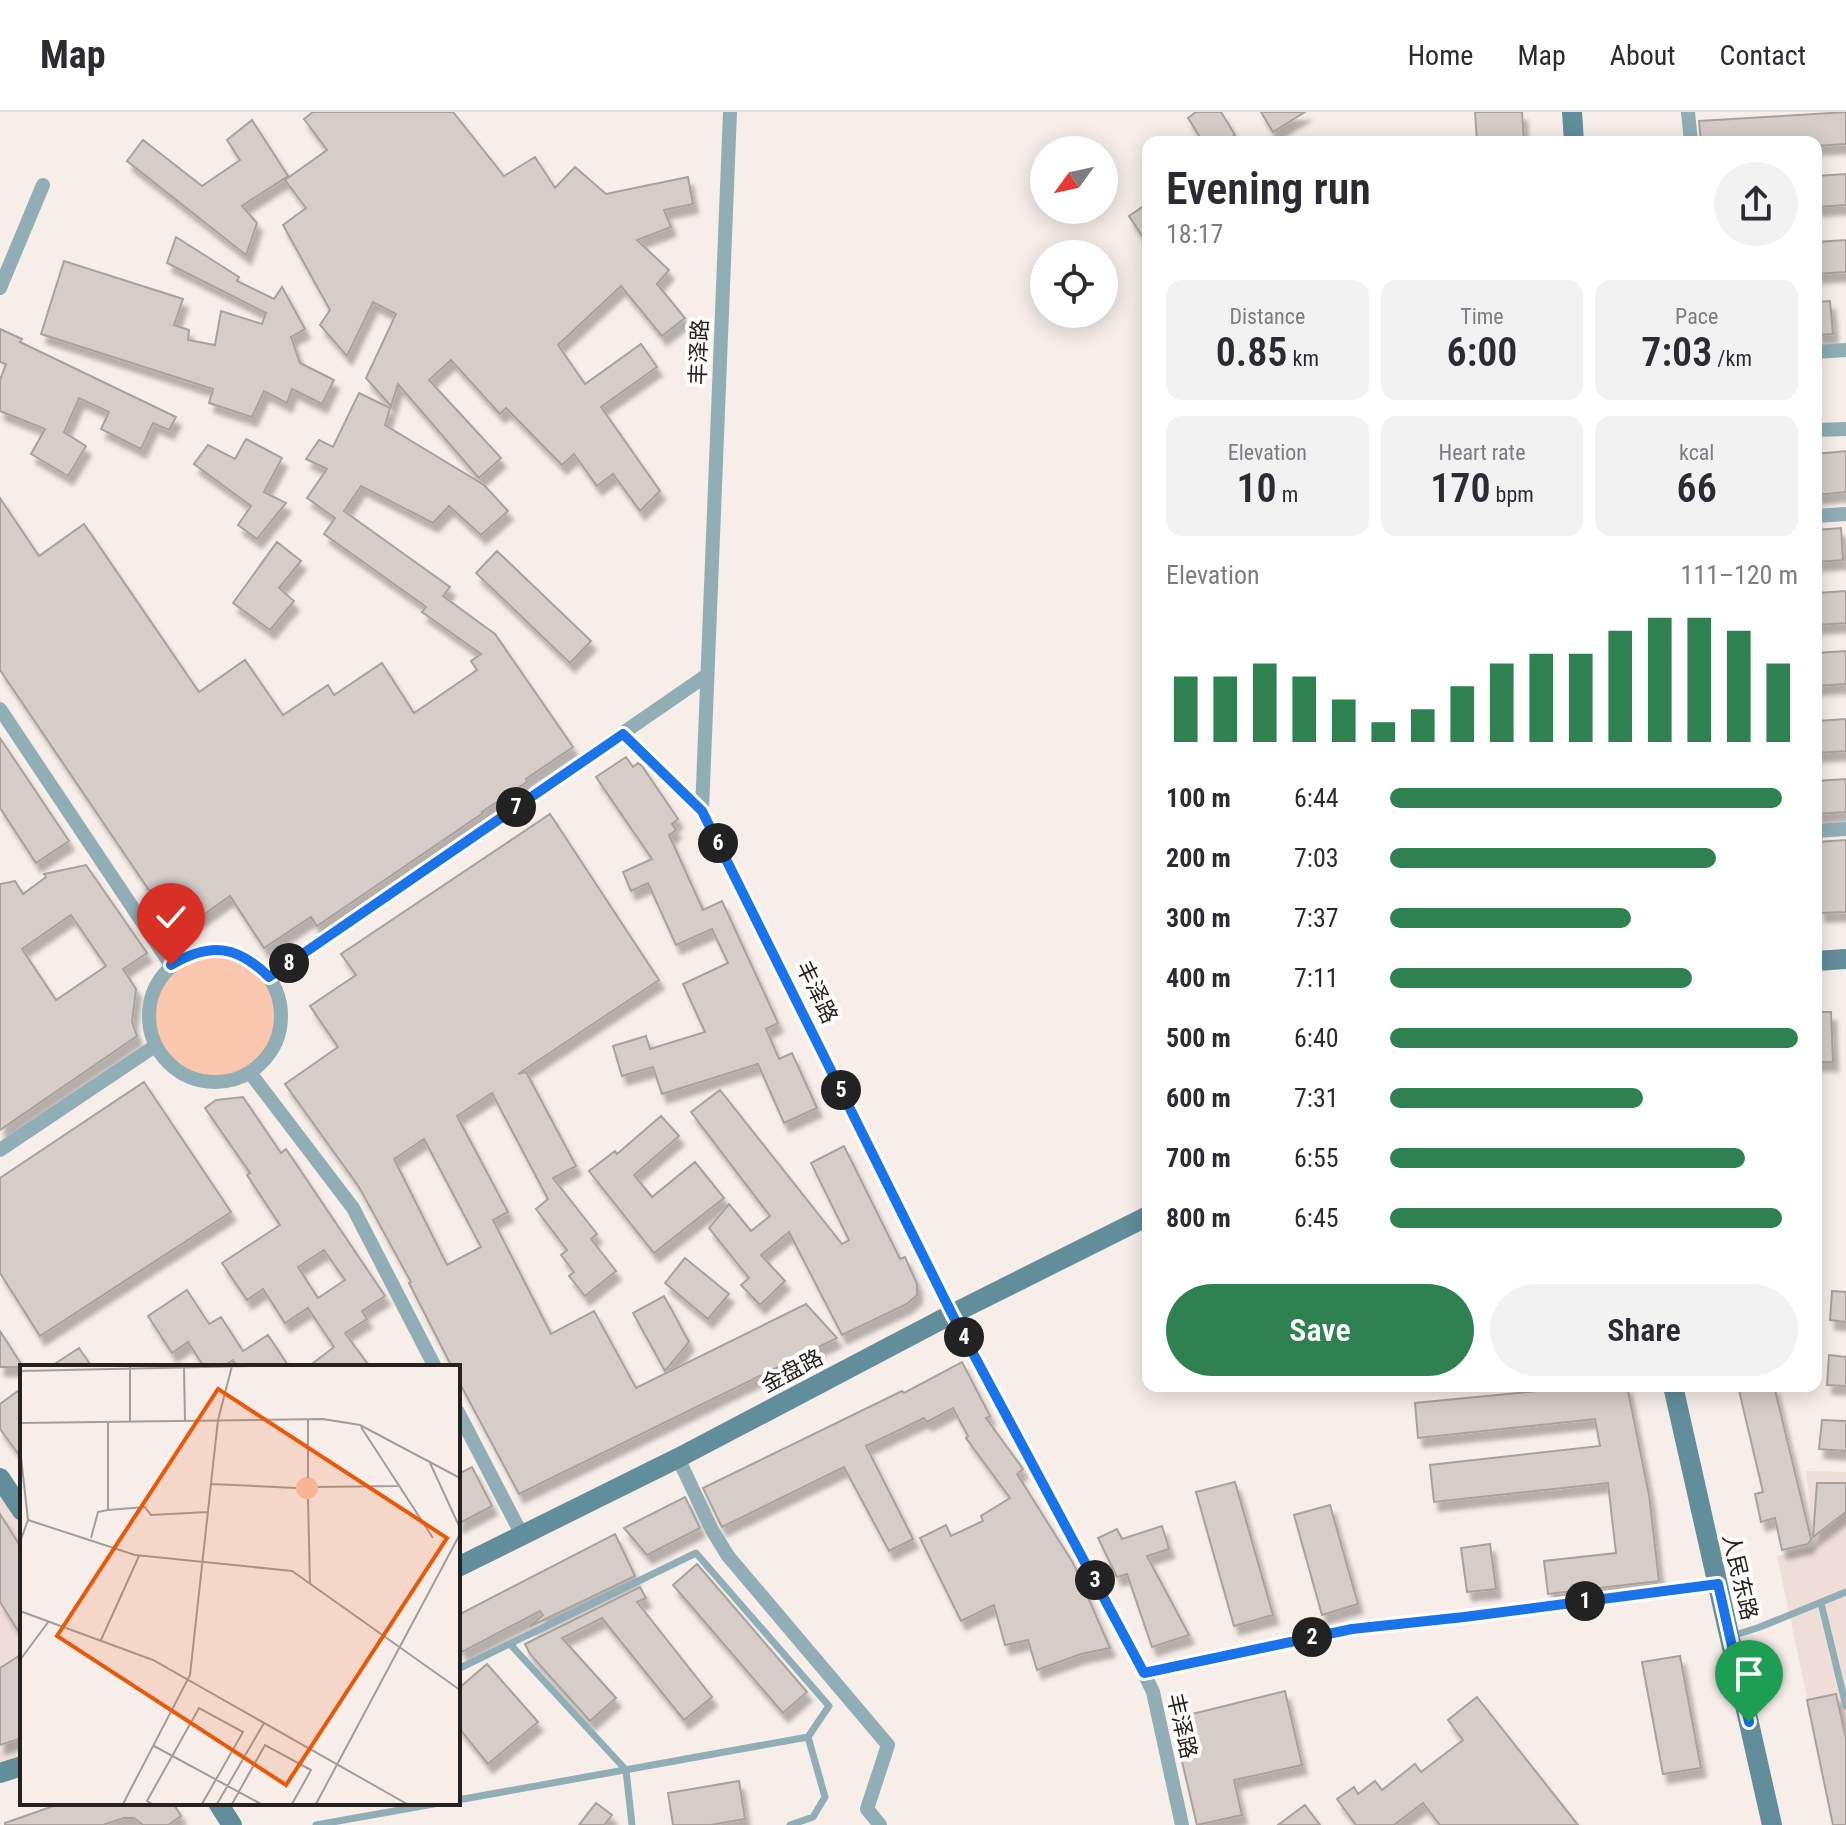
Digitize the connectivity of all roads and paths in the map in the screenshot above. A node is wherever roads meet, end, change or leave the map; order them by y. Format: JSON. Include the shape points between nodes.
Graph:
{"nodes":[{"id":1,"x":730,"y":112,"type":"edge"},
{"id":2,"x":1572,"y":112,"type":"edge"},
{"id":3,"x":1688,"y":112,"type":"edge"},
{"id":4,"x":1574,"y":136,"type":"edge"},
{"id":5,"x":1690,"y":136,"type":"edge"},
{"id":6,"x":43,"y":185,"type":"dead end"},
{"id":7,"x":0,"y":288,"type":"edge"},
{"id":8,"x":1846,"y":350,"type":"edge"},
{"id":9,"x":1822,"y":352,"type":"edge"},
{"id":10,"x":1846,"y":429,"type":"edge"},
{"id":11,"x":1822,"y":430,"type":"edge"},
{"id":12,"x":1846,"y":514,"type":"edge"},
{"id":13,"x":1822,"y":516,"type":"edge"},
{"id":14,"x":707,"y":675,"type":"junction"},
{"id":15,"x":0,"y":709,"type":"edge"},
{"id":16,"x":623,"y":734,"type":"junction"},
{"id":17,"x":702,"y":811,"type":"junction"},
{"id":18,"x":1846,"y":829,"type":"edge"},
{"id":19,"x":1822,"y":831,"type":"edge"},
{"id":20,"x":1846,"y":959,"type":"edge"},
{"id":21,"x":1822,"y":961,"type":"edge"},
{"id":22,"x":171,"y":965,"type":"junction"},
{"id":23,"x":269,"y":977,"type":"junction"},
{"id":24,"x":155,"y":1046,"type":"junction"},
{"id":25,"x":251,"y":1074,"type":"junction"},
{"id":26,"x":0,"y":1150,"type":"edge"},
{"id":27,"x":1142,"y":1219,"type":"edge"},
{"id":28,"x":952,"y":1314,"type":"junction"},
{"id":29,"x":434,"y":1365,"type":"edge"},
{"id":30,"x":1674,"y":1392,"type":"edge"},
{"id":31,"x":460,"y":1416,"type":"edge"},
{"id":32,"x":678,"y":1458,"type":"junction"},
{"id":33,"x":0,"y":1478,"type":"edge"},
{"id":34,"x":20,"y":1508,"type":"edge"},
{"id":35,"x":522,"y":1535,"type":"junction"},
{"id":36,"x":460,"y":1566,"type":"edge"},
{"id":37,"x":1718,"y":1584,"type":"junction"},
{"id":38,"x":1846,"y":1592,"type":"edge"},
{"id":39,"x":1821,"y":1603,"type":"junction"},
{"id":40,"x":1730,"y":1636,"type":"junction"},
{"id":41,"x":510,"y":1644,"type":"junction"},
{"id":42,"x":460,"y":1668,"type":"edge"},
{"id":43,"x":1144,"y":1673,"type":"junction"},
{"id":44,"x":1846,"y":1706,"type":"edge"},
{"id":45,"x":808,"y":1737,"type":"junction"},
{"id":46,"x":20,"y":1767,"type":"edge"},
{"id":47,"x":626,"y":1770,"type":"junction"},
{"id":48,"x":0,"y":1773,"type":"edge"},
{"id":49,"x":460,"y":1800,"type":"edge"},
{"id":50,"x":219,"y":1805,"type":"edge"},
{"id":51,"x":420,"y":1805,"type":"edge"},
{"id":52,"x":340,"y":1823,"type":"edge"},
{"id":53,"x":232,"y":1825,"type":"edge"},
{"id":54,"x":316,"y":1825,"type":"edge"},
{"id":55,"x":632,"y":1825,"type":"edge"},
{"id":56,"x":790,"y":1825,"type":"edge"},
{"id":57,"x":880,"y":1825,"type":"edge"},
{"id":58,"x":1182,"y":1825,"type":"edge"},
{"id":59,"x":1772,"y":1825,"type":"edge"}],
"edges":[{"from":1,"to":14,"type":"street","name":"丰泽路"},
{"from":2,"to":4,"type":"main road"},
{"from":3,"to":5,"type":"street"},
{"from":6,"to":7,"type":"street"},
{"from":8,"to":9,"type":"street"},
{"from":10,"to":11,"type":"street"},
{"from":12,"to":13,"type":"street"},
{"from":14,"to":16,"type":"street"},
{"from":14,"to":17,"type":"street","name":"丰泽路"},
{"from":15,"to":22,"type":"street"},
{"from":16,"to":17,"type":"street"},
{"from":16,"to":23,"type":"street"},
{"from":17,"to":28,"type":"street","name":"丰泽路"},
{"from":18,"to":19,"type":"street"},
{"from":20,"to":21,"type":"main road"},
{"from":22,"to":23,"type":"street","via":[[212,949],[234,952]]},
{"from":22,"to":24,"type":"street","via":[[149,1003]]},
{"from":23,"to":25,"type":"street","via":[[282,1018],[278,1040]]},
{"from":24,"to":25,"type":"street","via":[[186,1077],[230,1082]]},
{"from":24,"to":26,"type":"street"},
{"from":25,"to":29,"type":"street","via":[[353,1208]]},
{"from":27,"to":28,"type":"main road","name":"金盘路"},
{"from":28,"to":32,"type":"main road","name":"金盘路"},
{"from":28,"to":43,"type":"street","name":"丰泽路"},
{"from":30,"to":37,"type":"main road","name":"人民东路"},
{"from":31,"to":35,"type":"street"},
{"from":32,"to":35,"type":"main road","name":"金盘路"},
{"from":32,"to":57,"type":"street","via":[[728,1556],[888,1745],[867,1809]]},
{"from":33,"to":34,"type":"main road"},
{"from":35,"to":36,"type":"main road","name":"金盘路"},
{"from":37,"to":40,"type":"main road","name":"人民东路"},
{"from":37,"to":43,"type":"street","via":[[1352,1629]]},
{"from":38,"to":39,"type":"lane"},
{"from":39,"to":40,"type":"lane"},
{"from":39,"to":44,"type":"lane"},
{"from":40,"to":59,"type":"main road","name":"人民东路"},
{"from":41,"to":42,"type":"lane"},
{"from":41,"to":45,"type":"lane","via":[[696,1553],[829,1706]]},
{"from":41,"to":47,"type":"lane"},
{"from":43,"to":58,"type":"street","name":"丰泽路","via":[[1153,1692]]},
{"from":45,"to":47,"type":"lane"},
{"from":45,"to":56,"type":"lane","via":[[825,1797],[813,1817]]},
{"from":46,"to":48,"type":"main road"},
{"from":47,"to":49,"type":"lane"},
{"from":47,"to":55,"type":"lane"},
{"from":50,"to":53,"type":"main road"},
{"from":51,"to":52,"type":"lane"},
{"from":52,"to":54,"type":"lane"}]}
